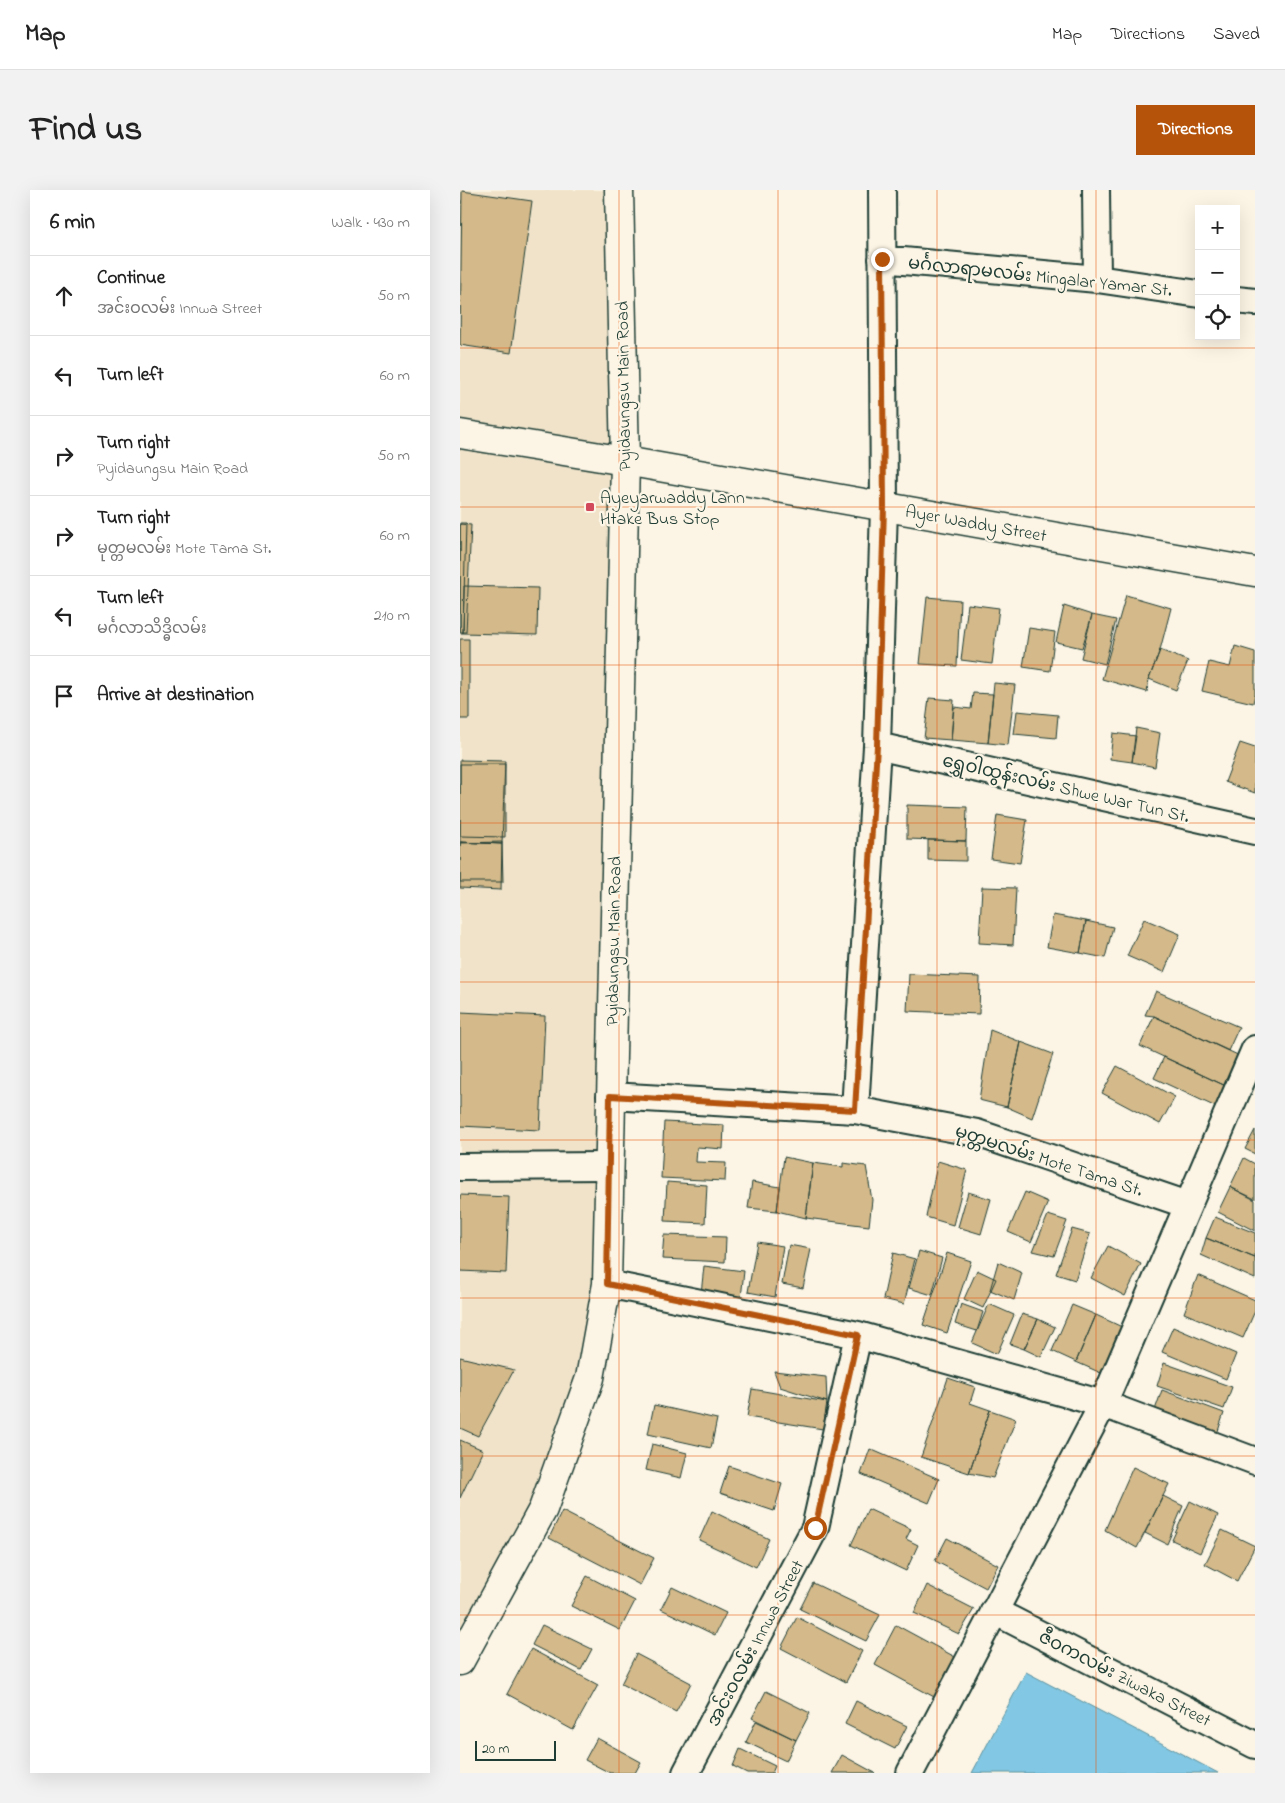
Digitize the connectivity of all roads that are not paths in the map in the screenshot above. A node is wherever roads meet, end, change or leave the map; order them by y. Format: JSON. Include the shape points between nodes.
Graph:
{"nodes":[{"id":1,"x":619,"y":190,"type":"edge"},
{"id":2,"x":882,"y":190,"type":"edge"},
{"id":3,"x":1096,"y":190,"type":"edge"},
{"id":4,"x":882,"y":259,"type":"junction"},
{"id":5,"x":1097,"y":279,"type":"junction"},
{"id":6,"x":1195,"y":293,"type":"edge"},
{"id":7,"x":1240,"y":300,"type":"edge"},
{"id":8,"x":1255,"y":302,"type":"edge"},
{"id":9,"x":460,"y":434,"type":"edge"},
{"id":10,"x":625,"y":461,"type":"junction"},
{"id":11,"x":884,"y":507,"type":"junction"},
{"id":12,"x":1255,"y":572,"type":"edge"},
{"id":13,"x":877,"y":746,"type":"junction"},
{"id":14,"x":1255,"y":832,"type":"edge"},
{"id":15,"x":1255,"y":1049,"type":"edge"},
{"id":16,"x":610,"y":1096,"type":"junction"},
{"id":17,"x":855,"y":1110,"type":"junction"},
{"id":18,"x":608,"y":1166,"type":"junction"},
{"id":19,"x":460,"y":1167,"type":"edge"},
{"id":20,"x":1188,"y":1205,"type":"junction"},
{"id":21,"x":607,"y":1284,"type":"junction"},
{"id":22,"x":858,"y":1335,"type":"junction"},
{"id":23,"x":1103,"y":1404,"type":"junction"},
{"id":24,"x":1255,"y":1461,"type":"edge"},
{"id":25,"x":994,"y":1611,"type":"junction"},
{"id":26,"x":460,"y":1661,"type":"edge"},
{"id":27,"x":1255,"y":1746,"type":"edge"},
{"id":28,"x":686,"y":1773,"type":"edge"},
{"id":29,"x":910,"y":1773,"type":"edge"}],
"edges":[{"from":1,"to":10,"type":"main road","name":"Pyidaungsu Main Road"},
{"from":2,"to":4,"type":"street"},
{"from":3,"to":5,"type":"street"},
{"from":4,"to":5,"type":"street","name":"မင်္ဂလာရာမလမ်း Mingalar Yamar St."},
{"from":4,"to":11,"type":"street"},
{"from":5,"to":6,"type":"street","name":"မင်္ဂလာရာမလမ်း Mingalar Yamar St."},
{"from":7,"to":8,"type":"street"},
{"from":9,"to":10,"type":"main road","name":"Ayer Waddy Street"},
{"from":10,"to":11,"type":"main road","name":"Ayer Waddy Street"},
{"from":10,"to":16,"type":"main road","name":"Pyidaungsu Main Road"},
{"from":11,"to":12,"type":"main road","name":"Ayer Waddy Street"},
{"from":11,"to":13,"type":"street"},
{"from":13,"to":14,"type":"street","name":"ရွှေဝါထွန်းလမ်း Shwe War Tun St."},
{"from":13,"to":17,"type":"street"},
{"from":15,"to":20,"type":"street"},
{"from":16,"to":17,"type":"street","name":"မုတ္တမလမ်း Mote Tama St."},
{"from":16,"to":18,"type":"main road","name":"Pyidaungsu Main Road"},
{"from":17,"to":20,"type":"street","name":"မုတ္တမလမ်း Mote Tama St.","via":[[977,1133]]},
{"from":18,"to":19,"type":"street"},
{"from":18,"to":21,"type":"main road","name":"Pyidaungsu Main Road"},
{"from":20,"to":23,"type":"street"},
{"from":21,"to":22,"type":"street"},
{"from":21,"to":26,"type":"main road","name":"Pyidaungsu Main Road","via":[[590,1378],[543,1509]]},
{"from":22,"to":23,"type":"street"},
{"from":22,"to":28,"type":"street","name":"အင်းဝလမ်း Innwa Street","via":[[815,1528]]},
{"from":23,"to":24,"type":"street"},
{"from":23,"to":25,"type":"street"},
{"from":25,"to":27,"type":"street","name":"ဇီဝကလမ်း Ziwaka Street"},
{"from":25,"to":29,"type":"street"}]}
